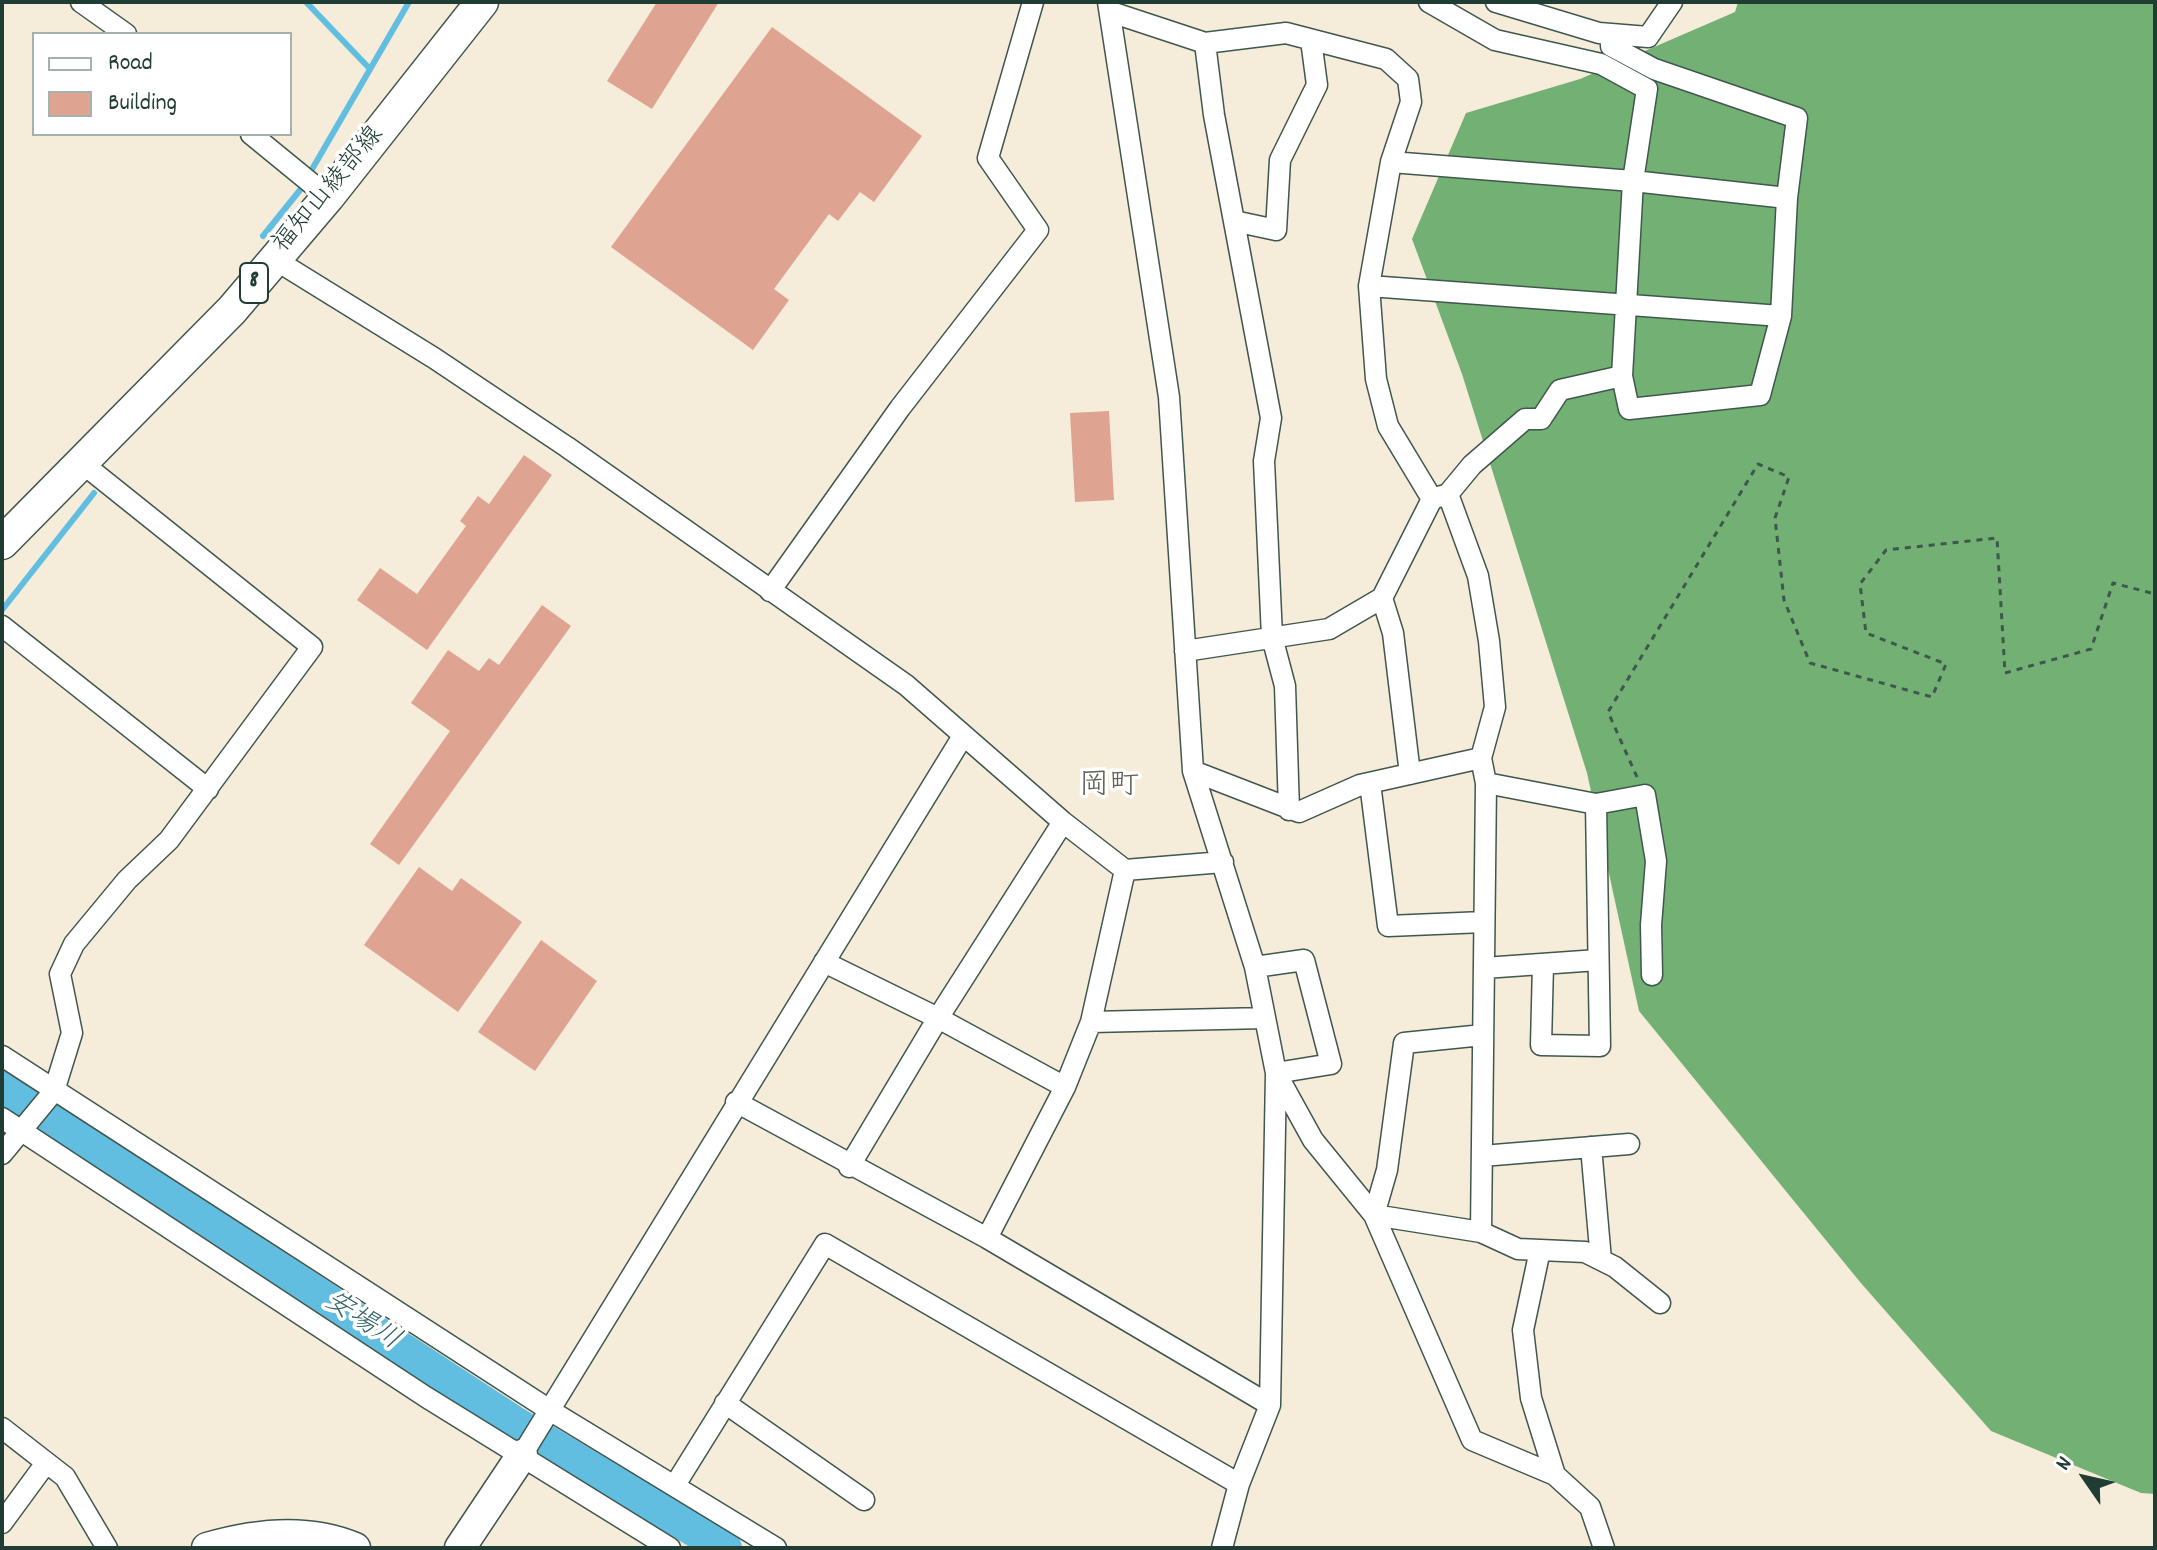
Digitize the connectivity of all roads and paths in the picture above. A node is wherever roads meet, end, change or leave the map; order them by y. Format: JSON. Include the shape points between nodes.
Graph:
{"nodes":[{"id":1,"x":81,"y":2,"type":"edge"},
{"id":2,"x":482,"y":2,"type":"edge"},
{"id":3,"x":1033,"y":2,"type":"edge"},
{"id":4,"x":1429,"y":2,"type":"edge"},
{"id":5,"x":1496,"y":2,"type":"edge"},
{"id":6,"x":1672,"y":2,"type":"edge"},
{"id":7,"x":1109,"y":7,"type":"edge"},
{"id":8,"x":123,"y":32,"type":"edge"},
{"id":9,"x":1611,"y":34,"type":"junction"},
{"id":10,"x":1311,"y":40,"type":"junction"},
{"id":11,"x":1205,"y":43,"type":"junction"},
{"id":12,"x":253,"y":136,"type":"edge"},
{"id":13,"x":1391,"y":162,"type":"junction"},
{"id":14,"x":1633,"y":181,"type":"junction"},
{"id":15,"x":328,"y":197,"type":"junction"},
{"id":16,"x":1787,"y":198,"type":"junction"},
{"id":17,"x":1234,"y":221,"type":"junction"},
{"id":18,"x":274,"y":259,"type":"junction"},
{"id":19,"x":1369,"y":286,"type":"junction"},
{"id":20,"x":1627,"y":306,"type":"junction"},
{"id":21,"x":1781,"y":316,"type":"junction"},
{"id":22,"x":1622,"y":376,"type":"junction"},
{"id":23,"x":82,"y":463,"type":"junction"},
{"id":24,"x":1440,"y":497,"type":"junction"},
{"id":25,"x":2,"y":543,"type":"edge"},
{"id":26,"x":770,"y":591,"type":"junction"},
{"id":27,"x":2155,"y":594,"type":"edge"},
{"id":28,"x":1382,"y":598,"type":"junction"},
{"id":29,"x":2,"y":626,"type":"edge"},
{"id":30,"x":1272,"y":637,"type":"junction"},
{"id":31,"x":1185,"y":651,"type":"junction"},
{"id":32,"x":963,"y":736,"type":"junction"},
{"id":33,"x":1481,"y":758,"type":"junction"},
{"id":34,"x":1193,"y":771,"type":"junction"},
{"id":35,"x":1410,"y":774,"type":"junction"},
{"id":36,"x":1370,"y":783,"type":"junction"},
{"id":37,"x":1486,"y":783,"type":"junction"},
{"id":38,"x":208,"y":789,"type":"junction"},
{"id":39,"x":1645,"y":795,"type":"junction"},
{"id":40,"x":1596,"y":804,"type":"junction"},
{"id":41,"x":1289,"y":810,"type":"junction"},
{"id":42,"x":1063,"y":822,"type":"junction"},
{"id":43,"x":1223,"y":862,"type":"junction"},
{"id":44,"x":1125,"y":870,"type":"junction"},
{"id":45,"x":1484,"y":922,"type":"junction"},
{"id":46,"x":1598,"y":960,"type":"junction"},
{"id":47,"x":824,"y":962,"type":"junction"},
{"id":48,"x":1543,"y":964,"type":"junction"},
{"id":49,"x":1255,"y":967,"type":"junction"},
{"id":50,"x":1484,"y":968,"type":"junction"},
{"id":51,"x":1652,"y":975,"type":"dead end"},
{"id":52,"x":938,"y":1018,"type":"junction"},
{"id":53,"x":1265,"y":1018,"type":"junction"},
{"id":54,"x":1091,"y":1022,"type":"junction"},
{"id":55,"x":1483,"y":1035,"type":"junction"},
{"id":56,"x":2,"y":1056,"type":"edge"},
{"id":57,"x":1276,"y":1073,"type":"junction"},
{"id":58,"x":1065,"y":1087,"type":"junction"},
{"id":59,"x":54,"y":1091,"type":"junction"},
{"id":60,"x":736,"y":1102,"type":"junction"},
{"id":61,"x":2,"y":1118,"type":"edge"},
{"id":62,"x":19,"y":1130,"type":"junction"},
{"id":63,"x":1629,"y":1144,"type":"dead end"},
{"id":64,"x":1591,"y":1147,"type":"junction"},
{"id":65,"x":2,"y":1154,"type":"edge"},
{"id":66,"x":1482,"y":1156,"type":"junction"},
{"id":67,"x":849,"y":1167,"type":"junction"},
{"id":68,"x":1374,"y":1215,"type":"junction"},
{"id":69,"x":1481,"y":1232,"type":"junction"},
{"id":70,"x":987,"y":1238,"type":"junction"},
{"id":71,"x":1540,"y":1250,"type":"junction"},
{"id":72,"x":1601,"y":1260,"type":"junction"},
{"id":73,"x":1660,"y":1303,"type":"dead end"},
{"id":74,"x":725,"y":1403,"type":"junction"},
{"id":75,"x":1270,"y":1405,"type":"junction"},
{"id":76,"x":548,"y":1414,"type":"junction"},
{"id":77,"x":2,"y":1428,"type":"edge"},
{"id":78,"x":522,"y":1455,"type":"junction"},
{"id":79,"x":46,"y":1463,"type":"junction"},
{"id":80,"x":1555,"y":1475,"type":"junction"},
{"id":81,"x":1239,"y":1484,"type":"junction"},
{"id":82,"x":675,"y":1485,"type":"junction"},
{"id":83,"x":864,"y":1500,"type":"dead end"},
{"id":84,"x":4,"y":1516,"type":"edge"},
{"id":85,"x":107,"y":1548,"type":"edge"},
{"id":86,"x":207,"y":1548,"type":"edge"},
{"id":87,"x":355,"y":1548,"type":"edge"},
{"id":88,"x":460,"y":1548,"type":"edge"},
{"id":89,"x":670,"y":1548,"type":"edge"},
{"id":90,"x":776,"y":1548,"type":"edge"},
{"id":91,"x":1222,"y":1548,"type":"edge"},
{"id":92,"x":1604,"y":1548,"type":"edge"}],
"edges":[{"from":1,"to":8,"type":"street"},
{"from":2,"to":15,"type":"main road","name":"福知山綾部線","number":"8"},
{"from":3,"to":26,"type":"street","via":[[988,158],[1038,230],[900,408]]},
{"from":4,"to":14,"type":"street","via":[[1495,40],[1601,64],[1647,89]]},
{"from":5,"to":9,"type":"street"},
{"from":6,"to":9,"type":"street","via":[[1648,37]]},
{"from":7,"to":11,"type":"street"},
{"from":7,"to":31,"type":"street","via":[[1169,397]]},
{"from":9,"to":16,"type":"street","via":[[1611,46],[1654,69],[1797,118]]},
{"from":10,"to":11,"type":"street","via":[[1286,33]]},
{"from":10,"to":13,"type":"street","via":[[1386,59],[1408,79],[1411,102]]},
{"from":10,"to":17,"type":"street","via":[[1317,85],[1280,160],[1276,230]]},
{"from":11,"to":17,"type":"street"},
{"from":12,"to":15,"type":"street"},
{"from":13,"to":14,"type":"street"},
{"from":13,"to":19,"type":"street"},
{"from":14,"to":16,"type":"street"},
{"from":14,"to":20,"type":"street"},
{"from":15,"to":18,"type":"main road","name":"福知山綾部線","number":"8"},
{"from":16,"to":21,"type":"street"},
{"from":17,"to":30,"type":"street","via":[[1271,418],[1264,461]]},
{"from":18,"to":23,"type":"main road","name":"福知山綾部線","number":"8","via":[[232,310]]},
{"from":18,"to":26,"type":"street","via":[[446,366]]},
{"from":19,"to":20,"type":"street"},
{"from":19,"to":24,"type":"street","via":[[1376,379],[1388,426]]},
{"from":20,"to":21,"type":"street"},
{"from":20,"to":22,"type":"street"},
{"from":21,"to":22,"type":"street","via":[[1760,395],[1629,409]]},
{"from":22,"to":24,"type":"street","via":[[1560,390],[1541,419],[1525,419]]},
{"from":23,"to":25,"type":"main road","name":"福知山綾部線","number":"8"},
{"from":23,"to":38,"type":"street","via":[[312,647]]},
{"from":24,"to":28,"type":"street"},
{"from":24,"to":33,"type":"street","via":[[1478,576],[1489,641],[1495,707]]},
{"from":26,"to":32,"type":"street","via":[[906,685]]},
{"from":27,"to":39,"type":"path","via":[[2113,583],[2091,649],[2005,673],[1997,538],[1886,550],[1860,584],[1866,633],[1946,664],[1932,697],[1810,663],[1784,600],[1775,518],[1789,477],[1758,464],[1608,712]]},
{"from":28,"to":30,"type":"street","via":[[1329,629]]},
{"from":28,"to":35,"type":"street","via":[[1393,633]]},
{"from":29,"to":38,"type":"street"},
{"from":30,"to":31,"type":"street"},
{"from":30,"to":41,"type":"street","via":[[1285,686]]},
{"from":31,"to":34,"type":"street"},
{"from":32,"to":42,"type":"street"},
{"from":32,"to":47,"type":"street"},
{"from":33,"to":35,"type":"street"},
{"from":33,"to":37,"type":"street"},
{"from":34,"to":41,"type":"street"},
{"from":34,"to":43,"type":"street"},
{"from":35,"to":36,"type":"street"},
{"from":36,"to":41,"type":"street","via":[[1299,812]]},
{"from":36,"to":45,"type":"street","via":[[1388,926]]},
{"from":37,"to":40,"type":"street"},
{"from":37,"to":45,"type":"street"},
{"from":38,"to":59,"type":"street","via":[[74,944],[60,974],[72,1033]]},
{"from":39,"to":40,"type":"street"},
{"from":39,"to":51,"type":"street","via":[[1656,861]]},
{"from":40,"to":46,"type":"street"},
{"from":42,"to":44,"type":"street"},
{"from":42,"to":52,"type":"street"},
{"from":43,"to":44,"type":"street"},
{"from":43,"to":49,"type":"street"},
{"from":44,"to":54,"type":"street"},
{"from":45,"to":50,"type":"street"},
{"from":46,"to":48,"type":"street"},
{"from":46,"to":48,"type":"street","via":[[1600,1046],[1541,1045]]},
{"from":47,"to":52,"type":"street"},
{"from":47,"to":60,"type":"street"},
{"from":48,"to":50,"type":"street"},
{"from":49,"to":53,"type":"street"},
{"from":49,"to":57,"type":"street","via":[[1304,960],[1331,1064]]},
{"from":50,"to":55,"type":"street"},
{"from":52,"to":58,"type":"street"},
{"from":52,"to":67,"type":"street"},
{"from":53,"to":54,"type":"street"},
{"from":53,"to":57,"type":"street"},
{"from":54,"to":58,"type":"street"},
{"from":55,"to":66,"type":"street"},
{"from":55,"to":68,"type":"street","via":[[1404,1043],[1387,1170]]},
{"from":56,"to":59,"type":"street"},
{"from":57,"to":68,"type":"street","via":[[1313,1140]]},
{"from":57,"to":75,"type":"street"},
{"from":58,"to":70,"type":"street"},
{"from":59,"to":62,"type":"street"},
{"from":59,"to":76,"type":"street"},
{"from":60,"to":67,"type":"street"},
{"from":60,"to":76,"type":"street"},
{"from":61,"to":62,"type":"street"},
{"from":62,"to":65,"type":"street"},
{"from":62,"to":78,"type":"street"},
{"from":63,"to":64,"type":"street"},
{"from":64,"to":66,"type":"street"},
{"from":64,"to":72,"type":"street"},
{"from":66,"to":69,"type":"street"},
{"from":67,"to":70,"type":"street"},
{"from":68,"to":69,"type":"street"},
{"from":68,"to":80,"type":"street","via":[[1472,1440]]},
{"from":69,"to":71,"type":"street","via":[[1518,1249]]},
{"from":70,"to":75,"type":"street"},
{"from":71,"to":72,"type":"street","via":[[1585,1252]]},
{"from":71,"to":80,"type":"street","via":[[1523,1330],[1531,1398]]},
{"from":72,"to":73,"type":"street"},
{"from":74,"to":81,"type":"street","via":[[825,1244]]},
{"from":74,"to":82,"type":"street"},
{"from":74,"to":83,"type":"street"},
{"from":75,"to":81,"type":"street"},
{"from":76,"to":78,"type":"street"},
{"from":76,"to":82,"type":"street"},
{"from":77,"to":79,"type":"street"},
{"from":78,"to":88,"type":"main road"},
{"from":78,"to":89,"type":"street"},
{"from":79,"to":84,"type":"street"},
{"from":79,"to":85,"type":"street","via":[[65,1477]]},
{"from":80,"to":92,"type":"street","via":[[1590,1507]]},
{"from":81,"to":91,"type":"street"},
{"from":82,"to":90,"type":"street"},
{"from":86,"to":87,"type":"main road","via":[[241,1538],[295,1534]]}]}
